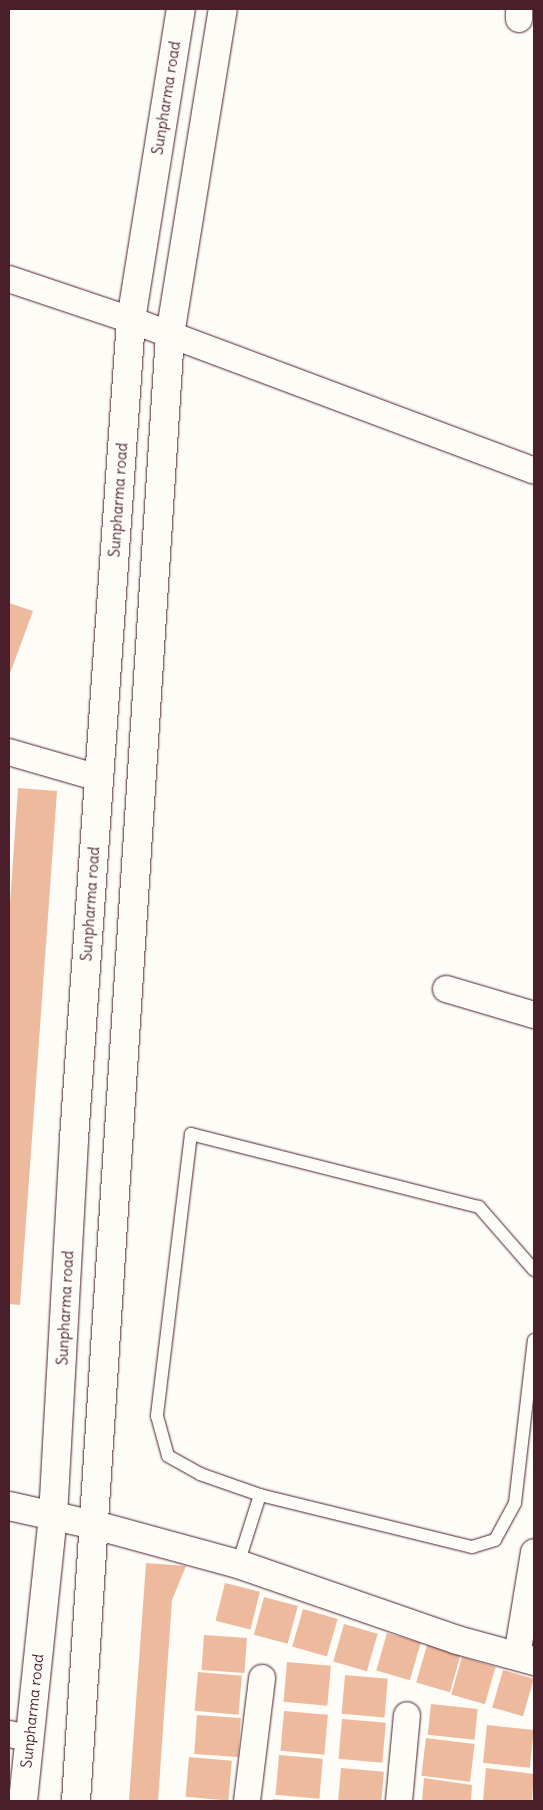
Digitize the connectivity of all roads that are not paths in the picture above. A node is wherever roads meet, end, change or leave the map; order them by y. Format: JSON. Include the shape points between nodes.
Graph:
{"nodes":[{"id":1,"x":181,"y":9,"type":"edge"},
{"id":2,"x":223,"y":9,"type":"edge"},
{"id":3,"x":9,"y":279,"type":"edge"},
{"id":4,"x":131,"y":320,"type":"junction"},
{"id":5,"x":170,"y":335,"type":"junction"},
{"id":6,"x":534,"y":471,"type":"edge"},
{"id":7,"x":9,"y":752,"type":"edge"},
{"id":8,"x":99,"y":778,"type":"junction"},
{"id":9,"x":446,"y":988,"type":"dead end"},
{"id":10,"x":534,"y":1015,"type":"edge"},
{"id":11,"x":534,"y":1270,"type":"edge"},
{"id":12,"x":534,"y":1340,"type":"edge"},
{"id":13,"x":260,"y":1495,"type":"junction"},
{"id":14,"x":9,"y":1506,"type":"edge"},
{"id":15,"x":53,"y":1516,"type":"junction"},
{"id":16,"x":95,"y":1526,"type":"junction"},
{"id":17,"x":534,"y":1552,"type":"edge"},
{"id":18,"x":238,"y":1564,"type":"junction"},
{"id":19,"x":525,"y":1659,"type":"edge"},
{"id":20,"x":262,"y":1678,"type":"dead end"},
{"id":21,"x":407,"y":1715,"type":"dead end"},
{"id":22,"x":18,"y":1736,"type":"edge"},
{"id":23,"x":23,"y":1801,"type":"edge"},
{"id":24,"x":76,"y":1801,"type":"edge"},
{"id":25,"x":247,"y":1801,"type":"edge"},
{"id":26,"x":399,"y":1801,"type":"edge"}],
"edges":[{"from":1,"to":4,"type":"street","name":"Sunpharma road"},
{"from":2,"to":5,"type":"street"},
{"from":3,"to":4,"type":"street"},
{"from":4,"to":5,"type":"street"},
{"from":4,"to":8,"type":"street","name":"Sunpharma road"},
{"from":5,"to":6,"type":"street"},
{"from":5,"to":16,"type":"street"},
{"from":7,"to":8,"type":"street"},
{"from":8,"to":15,"type":"street","name":"Sunpharma road","via":[[73,1148]]},
{"from":9,"to":10,"type":"street"},
{"from":11,"to":13,"type":"lane","via":[[478,1207],[191,1134],[157,1416],[168,1456],[200,1474]]},
{"from":12,"to":13,"type":"lane","via":[[515,1503],[495,1540],[472,1547]]},
{"from":13,"to":18,"type":"lane"},
{"from":14,"to":15,"type":"street"},
{"from":15,"to":16,"type":"street"},
{"from":15,"to":22,"type":"street","name":"Sunpharma road"},
{"from":16,"to":18,"type":"street"},
{"from":16,"to":24,"type":"street"},
{"from":17,"to":19,"type":"street"},
{"from":18,"to":19,"type":"street","via":[[457,1640]]},
{"from":20,"to":25,"type":"street"},
{"from":21,"to":26,"type":"street"},
{"from":22,"to":23,"type":"street","name":"Sunpharma road"}]}
